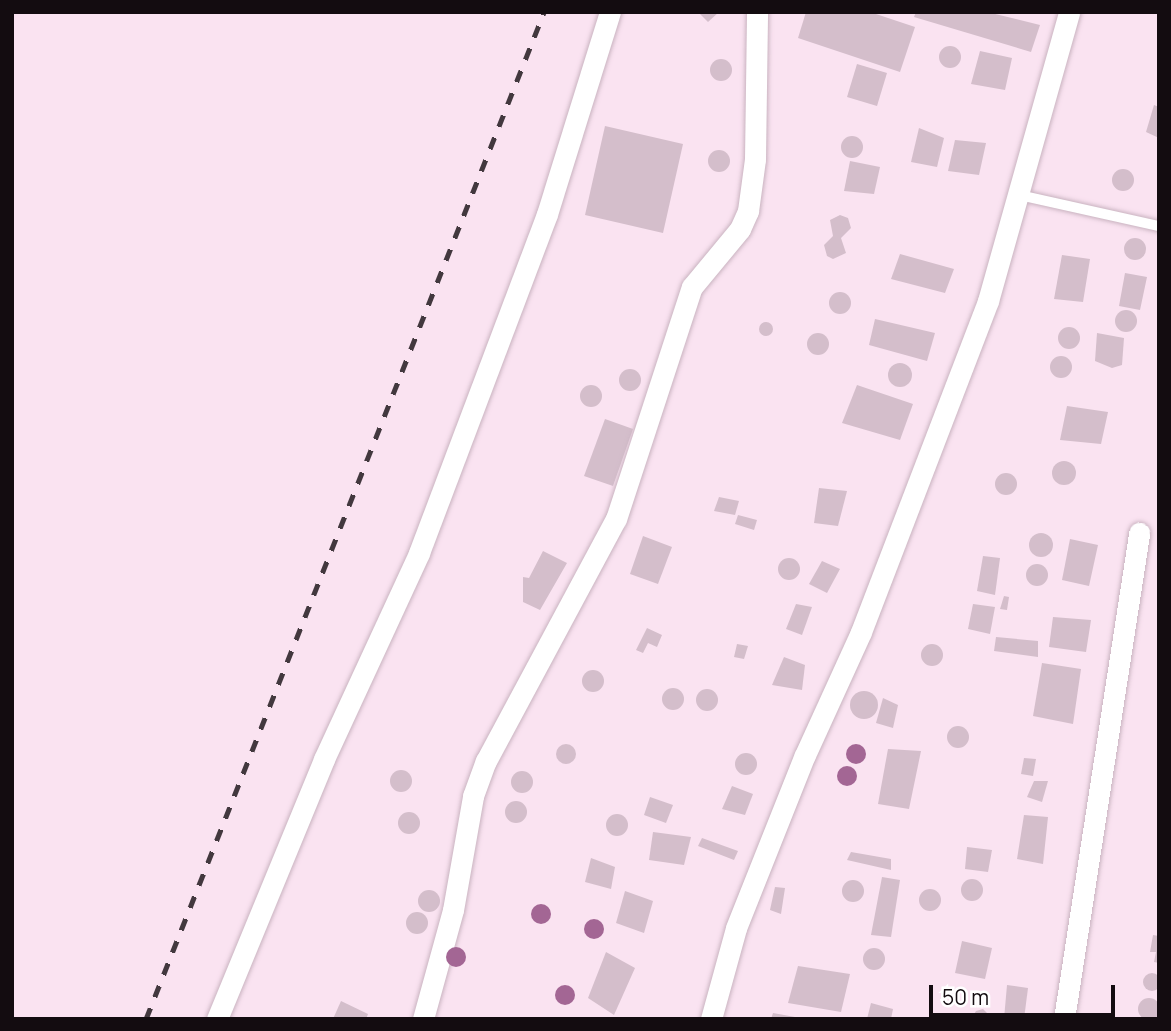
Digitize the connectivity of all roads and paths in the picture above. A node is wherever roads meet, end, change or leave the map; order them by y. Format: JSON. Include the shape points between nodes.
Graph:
{"nodes":[{"id":1,"x":610,"y":12,"type":"edge"},
{"id":2,"x":757,"y":12,"type":"edge"},
{"id":3,"x":1069,"y":12,"type":"edge"},
{"id":4,"x":1019,"y":195,"type":"junction"},
{"id":5,"x":1159,"y":226,"type":"edge"},
{"id":6,"x":1139,"y":533,"type":"dead end"},
{"id":7,"x":217,"y":1019,"type":"edge"},
{"id":8,"x":423,"y":1019,"type":"edge"},
{"id":9,"x":711,"y":1019,"type":"edge"},
{"id":10,"x":1064,"y":1019,"type":"edge"}],
"edges":[{"from":1,"to":7,"type":"street","via":[[547,214],[419,553],[324,759]]},
{"from":2,"to":8,"type":"street","via":[[755,159],[748,211],[734,236],[692,287],[616,519],[486,761],[472,796],[453,910]]},
{"from":3,"to":4,"type":"street","via":[[1023,167]]},
{"from":4,"to":5,"type":"lane"},
{"from":4,"to":9,"type":"street","via":[[988,301],[861,632],[805,755],[736,928]]},
{"from":6,"to":10,"type":"street"}]}
